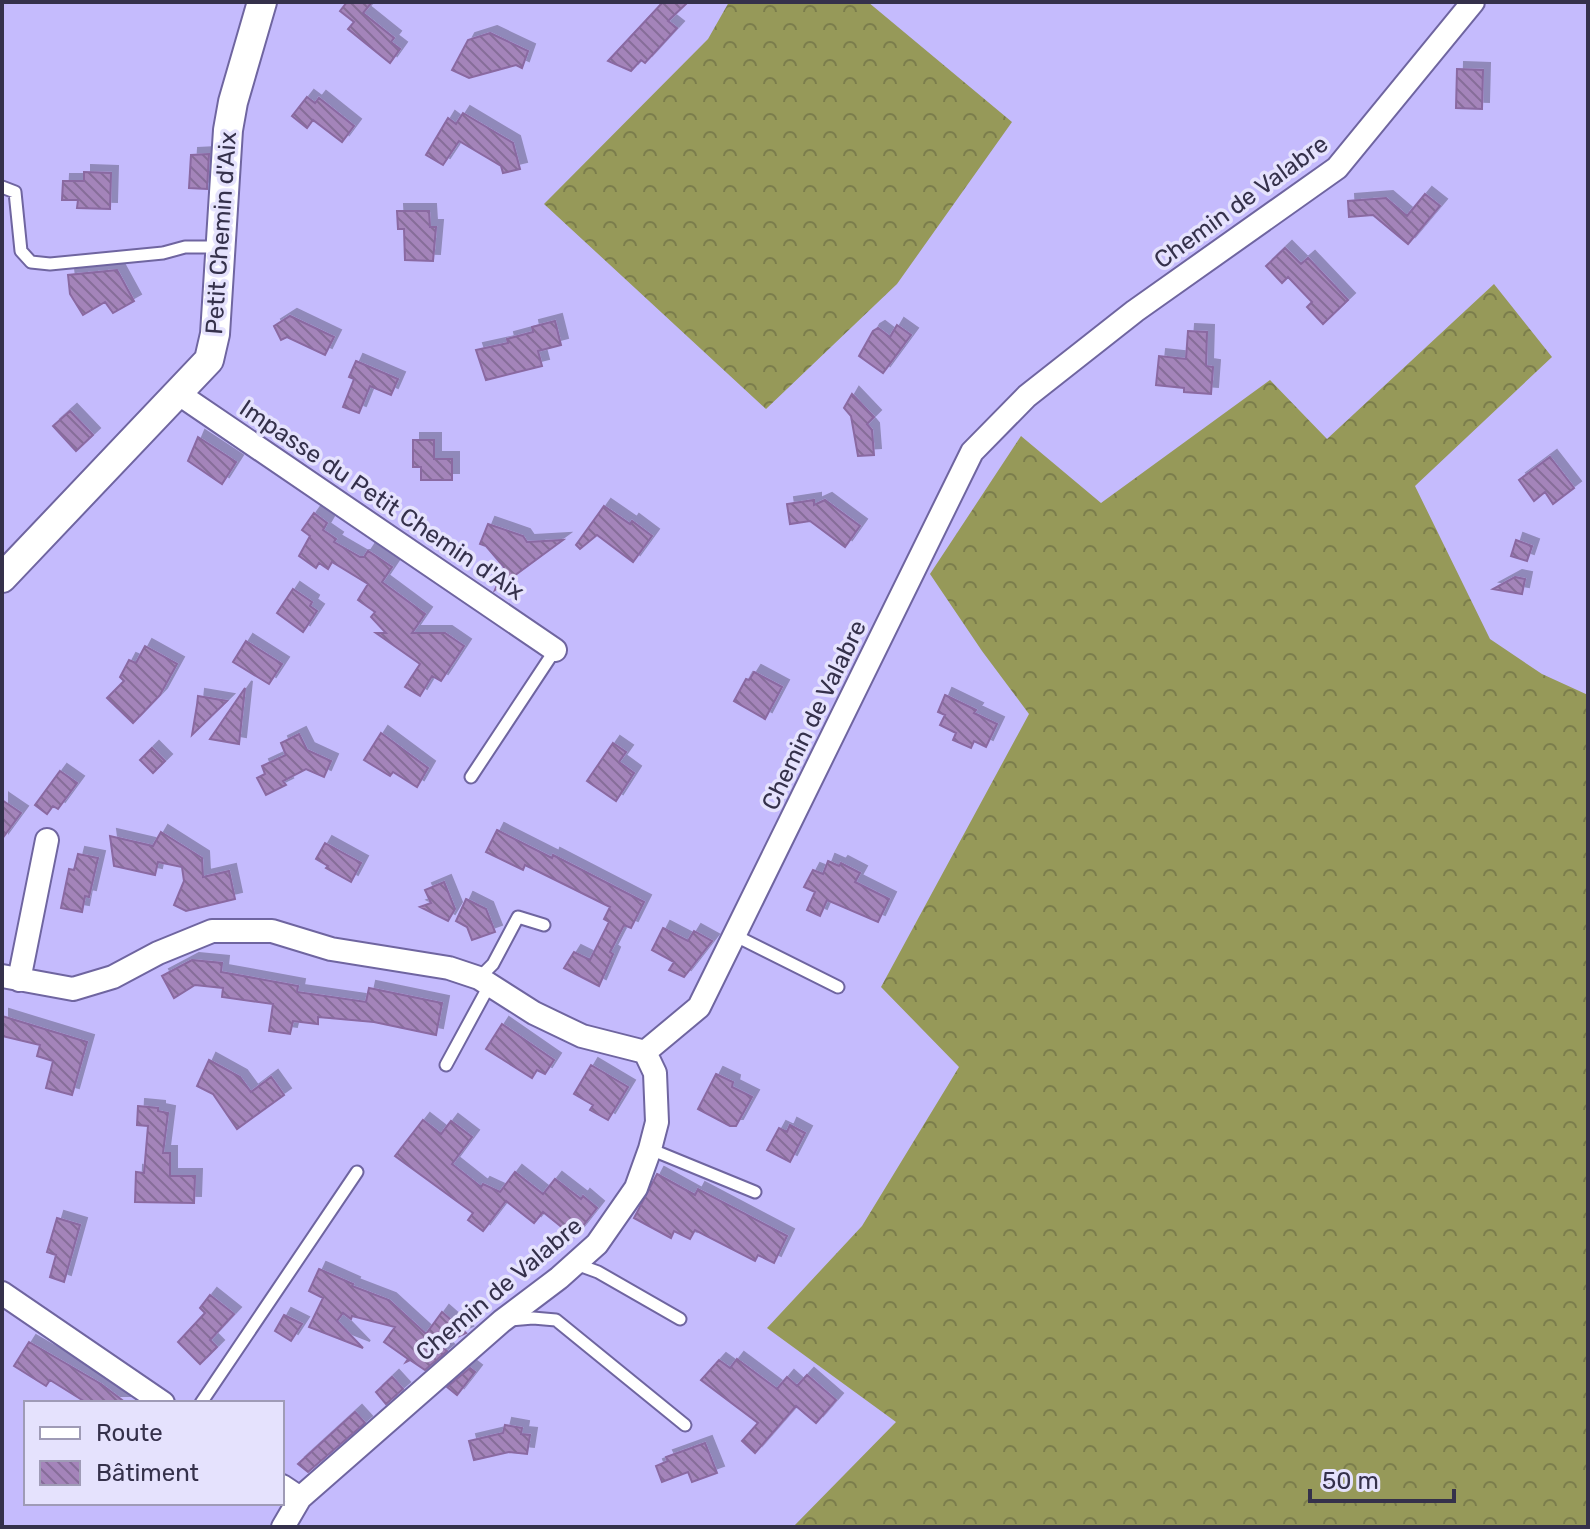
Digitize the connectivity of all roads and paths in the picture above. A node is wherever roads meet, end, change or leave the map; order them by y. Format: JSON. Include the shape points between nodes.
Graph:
{"nodes":[{"id":1,"x":262,"y":2,"type":"edge"},
{"id":2,"x":1473,"y":2,"type":"edge"},
{"id":3,"x":2,"y":187,"type":"edge"},
{"id":4,"x":221,"y":247,"type":"junction"},
{"id":5,"x":179,"y":394,"type":"junction"},
{"id":6,"x":2,"y":578,"type":"edge"},
{"id":7,"x":555,"y":650,"type":"joint"},
{"id":8,"x":471,"y":777,"type":"dead end"},
{"id":9,"x":47,"y":840,"type":"dead end"},
{"id":10,"x":544,"y":925,"type":"dead end"},
{"id":11,"x":734,"y":935,"type":"junction"},
{"id":12,"x":10,"y":978,"type":"edge"},
{"id":13,"x":484,"y":981,"type":"junction"},
{"id":14,"x":838,"y":987,"type":"dead end"},
{"id":15,"x":645,"y":1052,"type":"junction"},
{"id":16,"x":446,"y":1065,"type":"dead end"},
{"id":17,"x":650,"y":1149,"type":"junction"},
{"id":18,"x":357,"y":1172,"type":"dead end"},
{"id":19,"x":755,"y":1192,"type":"dead end"},
{"id":20,"x":575,"y":1264,"type":"junction"},
{"id":21,"x":2,"y":1293,"type":"edge"},
{"id":22,"x":680,"y":1319,"type":"dead end"},
{"id":23,"x":502,"y":1321,"type":"junction"},
{"id":24,"x":160,"y":1401,"type":"edge"},
{"id":25,"x":202,"y":1401,"type":"edge"},
{"id":26,"x":685,"y":1425,"type":"dead end"},
{"id":27,"x":291,"y":1492,"type":"edge"},
{"id":28,"x":283,"y":1527,"type":"edge"}],
"edges":[{"from":1,"to":4,"type":"street","name":"Petit Chemin d'Aix","via":[[228,130]]},
{"from":2,"to":11,"type":"street","name":"Chemin de Valabre","via":[[1337,168],[1135,311],[1027,396],[972,452]]},
{"from":3,"to":4,"type":"lane","via":[[15,192],[21,251],[31,262]]},
{"from":4,"to":5,"type":"street","name":"Petit Chemin d'Aix","via":[[209,360]]},
{"from":5,"to":6,"type":"street","name":"Petit Chemin d'Aix"},
{"from":5,"to":7,"type":"street","name":"Impasse du Petit Chemin d'Aix"},
{"from":7,"to":8,"type":"lane"},
{"from":9,"to":12,"type":"street"},
{"from":10,"to":13,"type":"lane","via":[[518,917]]},
{"from":11,"to":14,"type":"lane"},
{"from":11,"to":15,"type":"street","name":"Chemin de Valabre","via":[[699,1007]]},
{"from":12,"to":13,"type":"street","via":[[73,989],[113,977],[212,931],[272,931],[331,949],[449,968]]},
{"from":13,"to":15,"type":"street","via":[[582,1036]]},
{"from":13,"to":16,"type":"lane"},
{"from":15,"to":17,"type":"street","name":"Chemin de Valabre","via":[[655,1073],[657,1122]]},
{"from":17,"to":19,"type":"lane"},
{"from":17,"to":20,"type":"street","name":"Chemin de Valabre","via":[[636,1188],[597,1244]]},
{"from":18,"to":25,"type":"lane"},
{"from":20,"to":22,"type":"lane"},
{"from":20,"to":23,"type":"street","name":"Chemin de Valabre"},
{"from":21,"to":24,"type":"street"},
{"from":23,"to":26,"type":"lane","via":[[556,1320]]},
{"from":23,"to":27,"type":"street","name":"Chemin de Valabre"},
{"from":27,"to":28,"type":"street","name":"Chemin de Valabre"}]}
